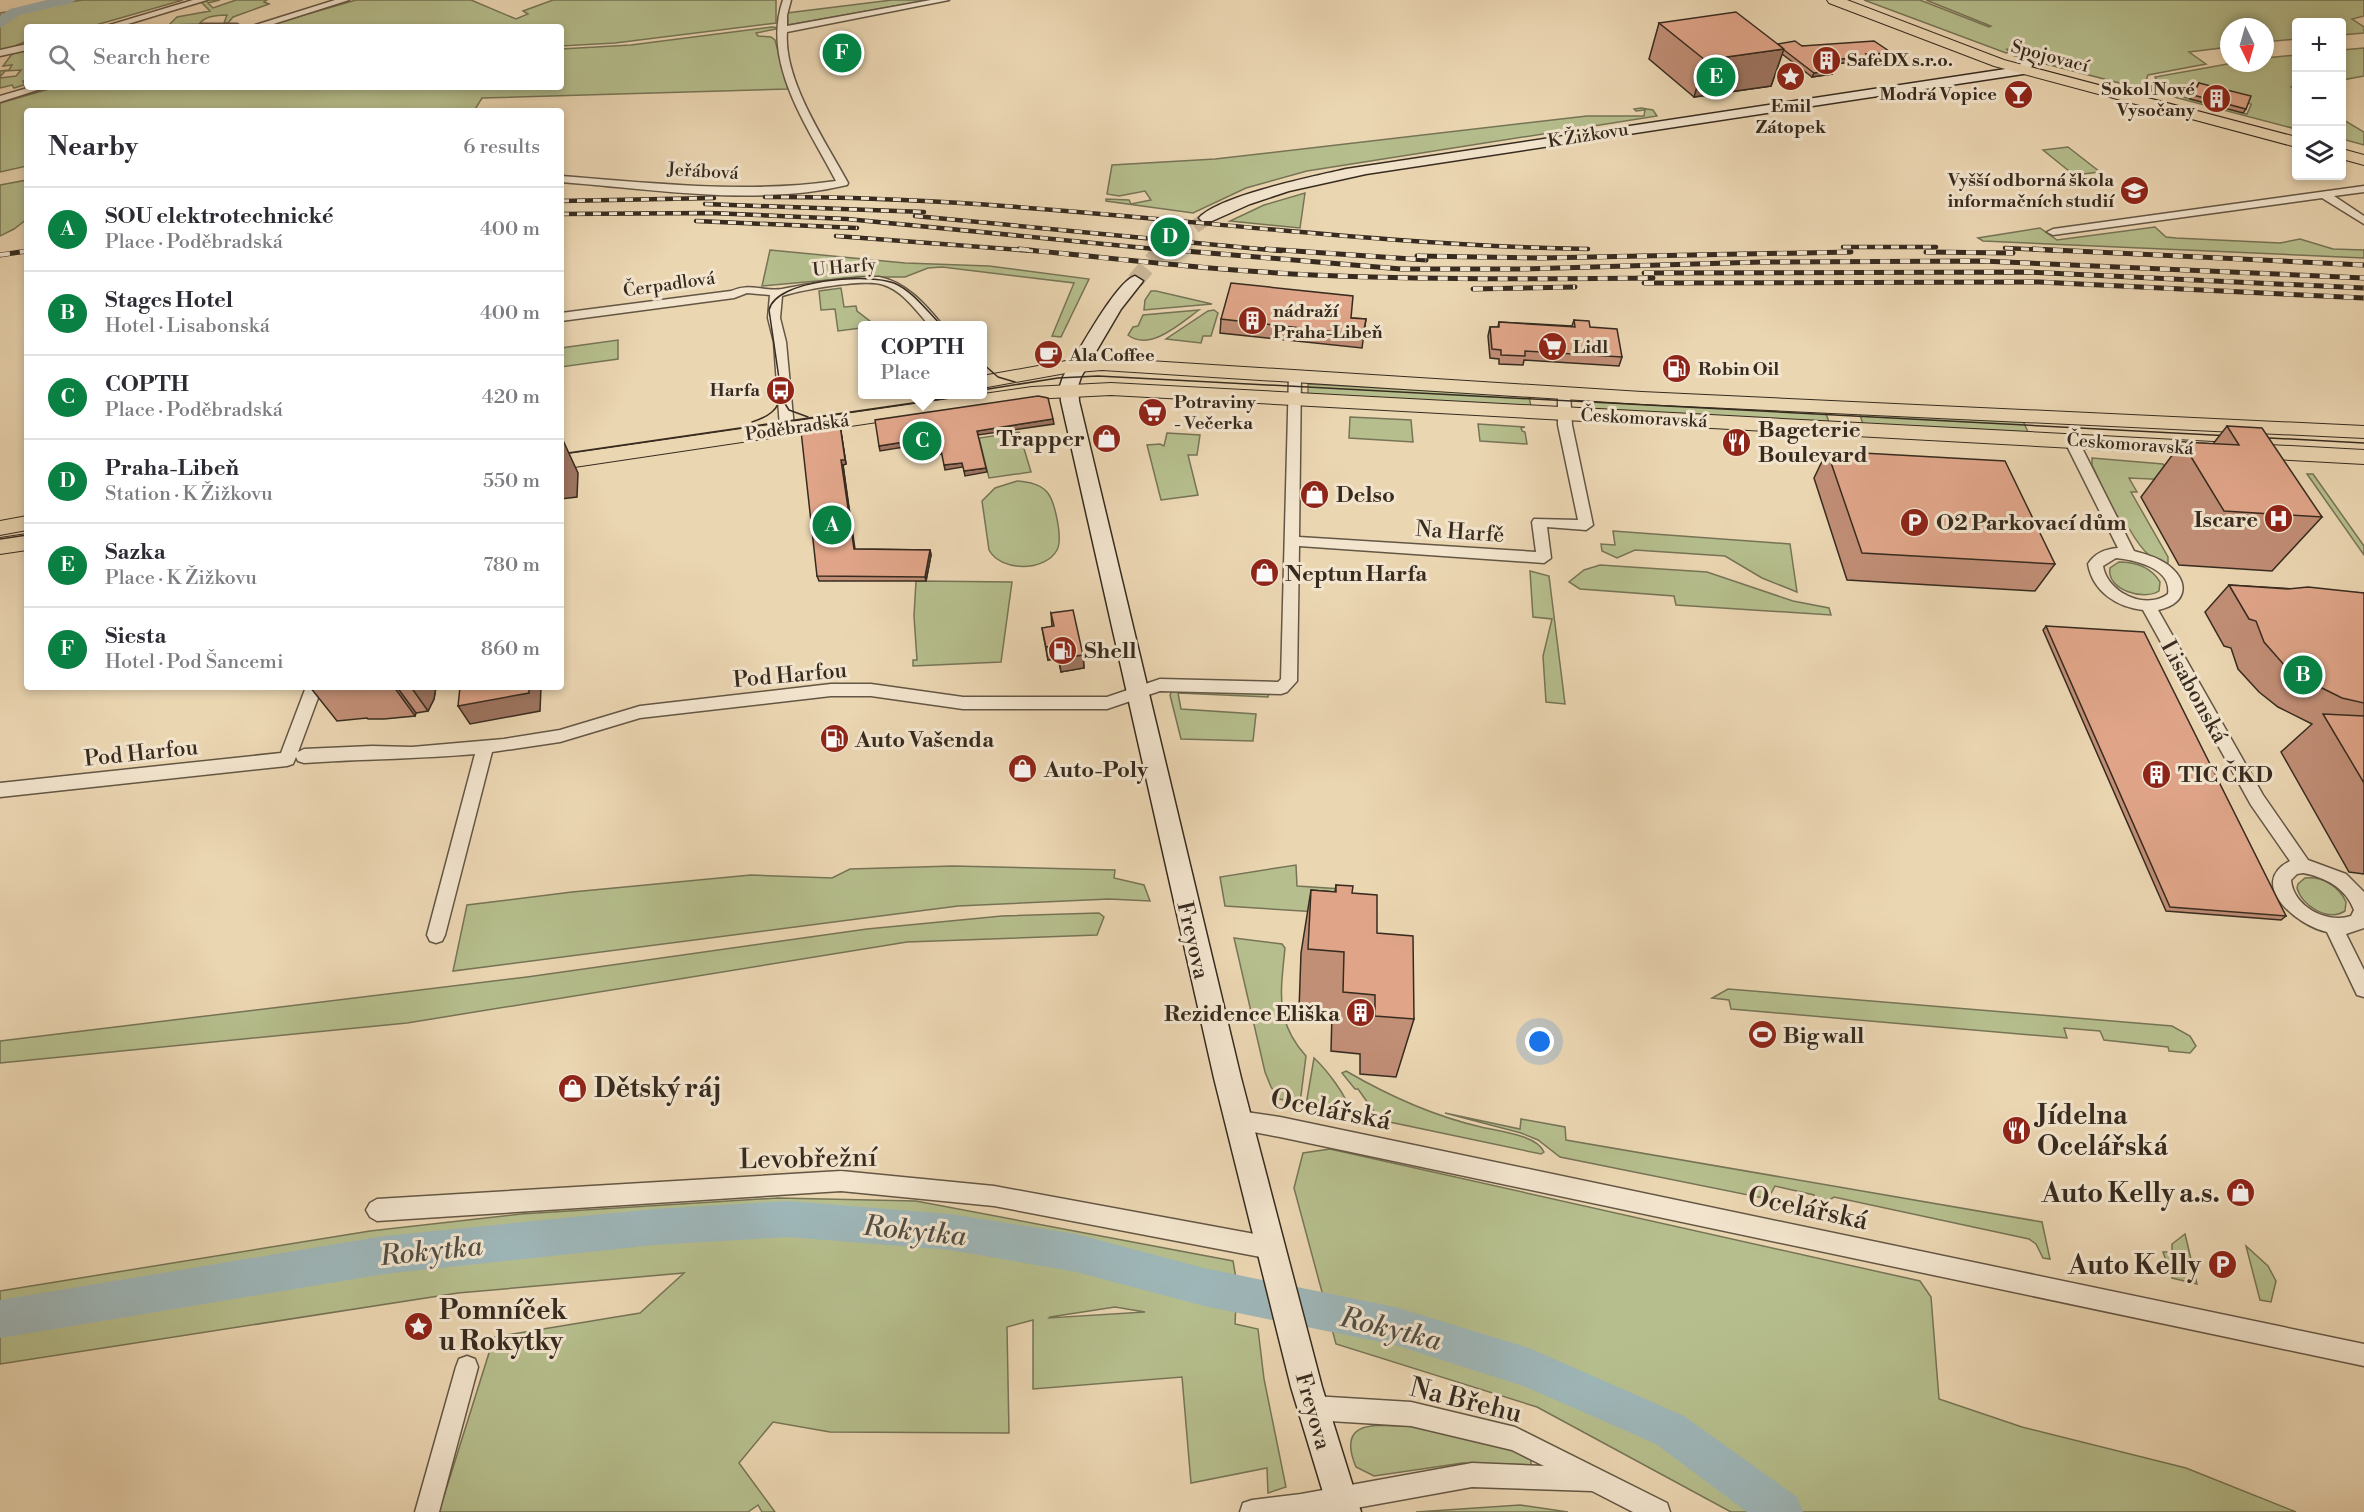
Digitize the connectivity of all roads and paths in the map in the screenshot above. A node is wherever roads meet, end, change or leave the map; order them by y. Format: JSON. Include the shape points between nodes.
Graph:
{"nodes":[{"id":1,"x":203,"y":0,"type":"edge"},
{"id":2,"x":306,"y":0,"type":"edge"},
{"id":3,"x":345,"y":0,"type":"edge"},
{"id":4,"x":787,"y":0,"type":"edge"},
{"id":5,"x":945,"y":0,"type":"edge"},
{"id":6,"x":1834,"y":0,"type":"edge"},
{"id":7,"x":1850,"y":0,"type":"edge"},
{"id":8,"x":119,"y":24,"type":"edge"},
{"id":9,"x":255,"y":24,"type":"edge"},
{"id":10,"x":262,"y":24,"type":"edge"},
{"id":11,"x":783,"y":30,"type":"junction"},
{"id":12,"x":24,"y":48,"type":"edge"},
{"id":13,"x":4,"y":52,"type":"edge"},
{"id":14,"x":1967,"y":52,"type":"junction"},
{"id":15,"x":0,"y":62,"type":"edge"},
{"id":16,"x":2025,"y":67,"type":"junction"},
{"id":17,"x":1976,"y":76,"type":"junction"},
{"id":18,"x":32,"y":90,"type":"edge"},
{"id":19,"x":0,"y":99,"type":"edge"},
{"id":20,"x":2292,"y":134,"type":"edge"},
{"id":21,"x":2292,"y":141,"type":"edge"},
{"id":22,"x":2346,"y":148,"type":"edge"},
{"id":23,"x":2364,"y":153,"type":"edge"},
{"id":24,"x":2346,"y":155,"type":"edge"},
{"id":25,"x":2364,"y":160,"type":"edge"},
{"id":26,"x":564,"y":179,"type":"edge"},
{"id":27,"x":2364,"y":189,"type":"edge"},
{"id":28,"x":2325,"y":195,"type":"junction"},
{"id":29,"x":1207,"y":218,"type":"tunnel mouth"},
{"id":30,"x":2364,"y":221,"type":"edge"},
{"id":31,"x":2053,"y":232,"type":"dead end"},
{"id":32,"x":1135,"y":281,"type":"tunnel mouth"},
{"id":33,"x":777,"y":295,"type":"junction"},
{"id":34,"x":564,"y":317,"type":"edge"},
{"id":35,"x":932,"y":321,"type":"edge"},
{"id":36,"x":1079,"y":365,"type":"junction"},
{"id":37,"x":1295,"y":375,"type":"junction"},
{"id":38,"x":987,"y":379,"type":"edge"},
{"id":39,"x":1068,"y":390,"type":"junction"},
{"id":40,"x":1564,"y":393,"type":"junction"},
{"id":41,"x":1294,"y":398,"type":"junction"},
{"id":42,"x":884,"y":399,"type":"edge"},
{"id":43,"x":1565,"y":414,"type":"junction"},
{"id":44,"x":787,"y":421,"type":"junction"},
{"id":45,"x":2364,"y":432,"type":"edge"},
{"id":46,"x":2071,"y":441,"type":"junction"},
{"id":47,"x":564,"y":445,"type":"edge"},
{"id":48,"x":2364,"y":457,"type":"edge"},
{"id":49,"x":564,"y":461,"type":"edge"},
{"id":50,"x":24,"y":524,"type":"edge"},
{"id":51,"x":0,"y":528,"type":"edge"},
{"id":52,"x":1292,"y":541,"type":"junction"},
{"id":53,"x":24,"y":542,"type":"edge"},
{"id":54,"x":0,"y":546,"type":"edge"},
{"id":55,"x":2128,"y":554,"type":"junction"},
{"id":56,"x":2148,"y":605,"type":"junction"},
{"id":57,"x":313,"y":690,"type":"edge"},
{"id":58,"x":1136,"y":693,"type":"junction"},
{"id":59,"x":485,"y":747,"type":"junction"},
{"id":60,"x":295,"y":758,"type":"junction"},
{"id":61,"x":0,"y":790,"type":"edge"},
{"id":62,"x":2302,"y":866,"type":"junction"},
{"id":63,"x":2332,"y":926,"type":"junction"},
{"id":64,"x":436,"y":936,"type":"dead end"},
{"id":65,"x":2364,"y":989,"type":"edge"},
{"id":66,"x":1239,"y":1121,"type":"junction"},
{"id":67,"x":377,"y":1210,"type":"dead end"},
{"id":68,"x":1271,"y":1248,"type":"junction"},
{"id":69,"x":2364,"y":1340,"type":"edge"},
{"id":70,"x":2341,"y":1350,"type":"junction"},
{"id":71,"x":2364,"y":1355,"type":"edge"},
{"id":72,"x":467,"y":1367,"type":"dead end"},
{"id":73,"x":1313,"y":1408,"type":"junction"},
{"id":74,"x":1597,"y":1480,"type":"junction"},
{"id":75,"x":1342,"y":1506,"type":"edge"},
{"id":76,"x":427,"y":1512,"type":"edge"},
{"id":77,"x":1252,"y":1512,"type":"edge"},
{"id":78,"x":1658,"y":1512,"type":"edge"}],
"edges":[{"from":1,"to":8,"type":"street"},
{"from":2,"to":9,"type":"street"},
{"from":3,"to":10,"type":"street"},
{"from":4,"to":11,"type":"street"},
{"from":5,"to":11,"type":"street"},
{"from":6,"to":14,"type":"main road","name":"Spojovací"},
{"from":7,"to":16,"type":"main road","name":"Spojovací"},
{"from":11,"to":26,"type":"street","name":"Jeřábová","via":[[780,40],[788,73],[843,183],[818,188],[729,190]]},
{"from":12,"to":13,"type":"street"},
{"from":13,"to":15,"type":"street"},
{"from":14,"to":16,"type":"main road","name":"Spojovací"},
{"from":14,"to":17,"type":"main road","via":[[1981,64]]},
{"from":16,"to":17,"type":"main road","name":"K Žižkovu"},
{"from":16,"to":20,"type":"main road","name":"Spojovací"},
{"from":16,"to":21,"type":"main road","name":"Spojovací"},
{"from":17,"to":29,"type":"main road","name":"K Žižkovu","via":[[1366,170],[1302,182]]},
{"from":18,"to":19,"type":"street"},
{"from":22,"to":23,"type":"main road"},
{"from":24,"to":25,"type":"main road"},
{"from":27,"to":28,"type":"street"},
{"from":28,"to":30,"type":"street"},
{"from":28,"to":31,"type":"street"},
{"from":32,"to":36,"type":"main road","via":[[1114,307]]},
{"from":33,"to":34,"type":"street","name":"Čerpadlová","via":[[745,289],[734,294]]},
{"from":33,"to":35,"type":"street","name":"U Harfy","via":[[883,280]]},
{"from":33,"to":44,"type":"street"},
{"from":36,"to":37,"type":"main road","name":"Českomoravská"},
{"from":36,"to":38,"type":"main road"},
{"from":36,"to":39,"type":"main road"},
{"from":37,"to":40,"type":"main road","name":"Českomoravská"},
{"from":37,"to":41,"type":"street"},
{"from":39,"to":41,"type":"main road","name":"Českomoravská"},
{"from":39,"to":44,"type":"main road","name":"Poděbradská"},
{"from":39,"to":58,"type":"main road","name":"Freyova"},
{"from":40,"to":43,"type":"street"},
{"from":40,"to":45,"type":"main road","name":"Českomoravská"},
{"from":41,"to":43,"type":"main road","name":"Českomoravská"},
{"from":41,"to":52,"type":"street"},
{"from":42,"to":44,"type":"main road","name":"Poděbradská"},
{"from":43,"to":46,"type":"main road","name":"Českomoravská"},
{"from":43,"to":52,"type":"street","name":"Na Harfě","via":[[1586,525],[1539,522],[1544,558]]},
{"from":44,"to":47,"type":"main road","name":"Poděbradská"},
{"from":44,"to":49,"type":"main road","name":"Poděbradská"},
{"from":46,"to":48,"type":"main road","name":"Českomoravská"},
{"from":46,"to":55,"type":"street"},
{"from":50,"to":51,"type":"main road"},
{"from":52,"to":58,"type":"street","name":"Pod Harfou","via":[[1289,681],[1281,688],[1161,685]]},
{"from":53,"to":54,"type":"main road"},
{"from":55,"to":56,"type":"street","via":[[2151,561],[2174,582],[2175,597],[2169,602]]},
{"from":55,"to":56,"type":"street","via":[[2106,555],[2095,564],[2098,579],[2113,593]]},
{"from":56,"to":62,"type":"street","name":"Lisabonská","via":[[2257,800]]},
{"from":57,"to":60,"type":"street"},
{"from":58,"to":59,"type":"street","name":"Pod Harfou","via":[[1107,704],[963,703],[871,690],[831,690],[640,712],[560,736]]},
{"from":58,"to":66,"type":"main road","name":"Freyova"},
{"from":59,"to":60,"type":"street","name":"Pod Harfou"},
{"from":59,"to":64,"type":"street"},
{"from":60,"to":61,"type":"street","name":"Pod Harfou"},
{"from":62,"to":63,"type":"street","via":[[2293,867],[2282,877],[2284,893],[2298,910]]},
{"from":62,"to":63,"type":"street","via":[[2337,877],[2361,903],[2362,917],[2358,922]]},
{"from":63,"to":65,"type":"street"},
{"from":66,"to":68,"type":"main road","name":"Freyova"},
{"from":66,"to":70,"type":"street","name":"Ocelářská"},
{"from":67,"to":68,"type":"street","name":"Levobřežní","via":[[841,1180],[994,1196]]},
{"from":68,"to":73,"type":"main road","name":"Freyova"},
{"from":69,"to":70,"type":"street"},
{"from":70,"to":71,"type":"street","name":"Ocelářská"},
{"from":72,"to":76,"type":"street"},
{"from":73,"to":74,"type":"street","name":"Na Břehu","via":[[1411,1414],[1515,1439]]},
{"from":73,"to":75,"type":"main road","name":"Freyova"},
{"from":74,"to":75,"type":"street","name":"Na Břehu","via":[[1472,1475]]},
{"from":74,"to":78,"type":"street","name":"Na Břehu"},
{"from":75,"to":77,"type":"street","name":"Na Břehu"}]}
